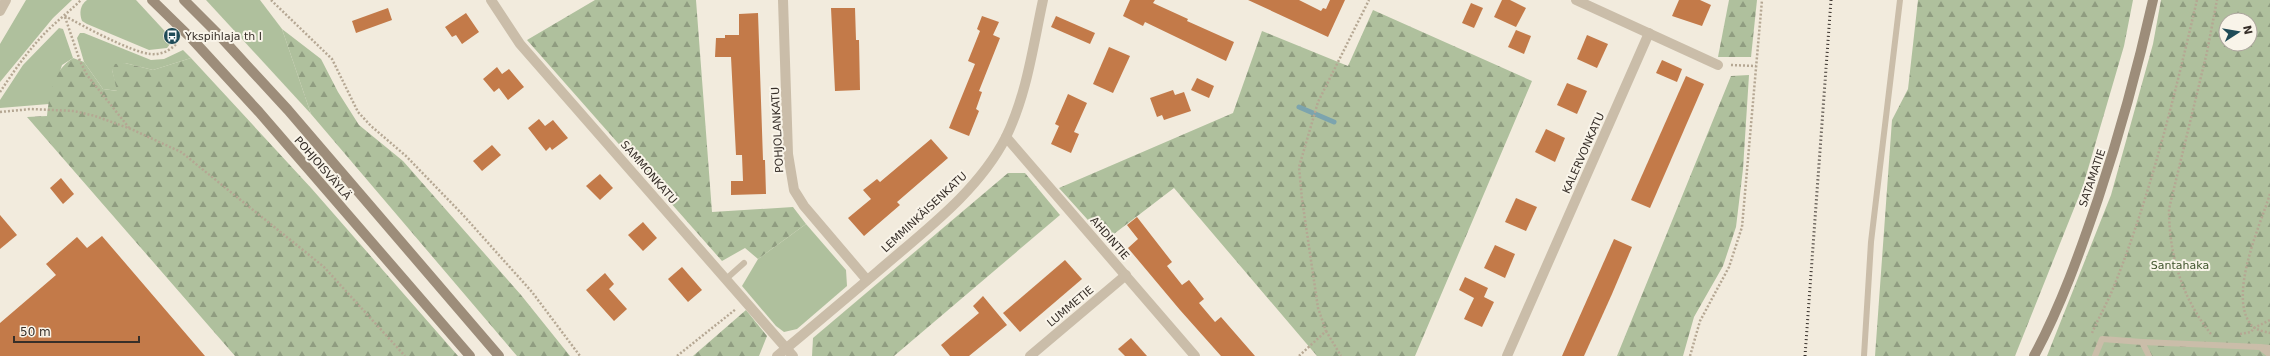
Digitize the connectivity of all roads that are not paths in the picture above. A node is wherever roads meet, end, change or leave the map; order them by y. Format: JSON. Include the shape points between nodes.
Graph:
{"nodes":[{"id":1,"x":6,"y":0,"type":"edge"},
{"id":2,"x":152,"y":0,"type":"edge"},
{"id":3,"x":184,"y":0,"type":"edge"},
{"id":4,"x":491,"y":0,"type":"edge"},
{"id":5,"x":783,"y":0,"type":"edge"},
{"id":6,"x":1043,"y":0,"type":"edge"},
{"id":7,"x":1576,"y":0,"type":"edge"},
{"id":8,"x":1900,"y":0,"type":"edge"},
{"id":9,"x":2154,"y":0,"type":"edge"},
{"id":10,"x":0,"y":11,"type":"edge"},
{"id":11,"x":1649,"y":33,"type":"junction"},
{"id":12,"x":1718,"y":65,"type":"road end"},
{"id":13,"x":1006,"y":137,"type":"junction"},
{"id":14,"x":744,"y":263,"type":"dead end"},
{"id":15,"x":1126,"y":275,"type":"junction"},
{"id":16,"x":726,"y":279,"type":"junction"},
{"id":17,"x":867,"y":280,"type":"junction"},
{"id":18,"x":2142,"y":342,"type":"junction"},
{"id":19,"x":2260,"y":347,"type":"junction"},
{"id":20,"x":2270,"y":348,"type":"edge"},
{"id":21,"x":790,"y":352,"type":"edge"},
{"id":22,"x":2270,"y":355,"type":"edge"},
{"id":23,"x":470,"y":356,"type":"edge"},
{"id":24,"x":499,"y":356,"type":"edge"},
{"id":25,"x":778,"y":356,"type":"edge"},
{"id":26,"x":1030,"y":356,"type":"edge"},
{"id":27,"x":1195,"y":356,"type":"edge"},
{"id":28,"x":1507,"y":356,"type":"edge"},
{"id":29,"x":1864,"y":356,"type":"edge"},
{"id":30,"x":2034,"y":356,"type":"edge"},
{"id":31,"x":2096,"y":356,"type":"edge"},
{"id":32,"x":2149,"y":356,"type":"edge"}],
"edges":[{"from":1,"to":10,"type":"street"},
{"from":2,"to":23,"type":"main road","name":"POHJOISVÄYLÄ","via":[[264,118]]},
{"from":3,"to":24,"type":"main road","name":"POHJOISVÄYLÄ","via":[[288,110]]},
{"from":4,"to":16,"type":"street","name":"SAMMONKATU","via":[[520,44]]},
{"from":5,"to":17,"type":"street","name":"POHJOLANKATU","via":[[788,154],[794,190],[804,206]]},
{"from":6,"to":13,"type":"street","name":"LEMMINKÄISENKATU","via":[[1031,65]]},
{"from":7,"to":11,"type":"street"},
{"from":8,"to":29,"type":"lane","via":[[1871,242]]},
{"from":9,"to":30,"type":"main road","name":"SATAMATIE","via":[[2122,128],[2083,244],[2045,336]]},
{"from":11,"to":12,"type":"street"},
{"from":11,"to":28,"type":"street","name":"KALERVONKATU"},
{"from":13,"to":15,"type":"street","name":"AHDINTIE"},
{"from":13,"to":17,"type":"street","name":"LEMMINKÄISENKATU","via":[[988,165],[966,191],[917,238]]},
{"from":14,"to":16,"type":"lane"},
{"from":15,"to":26,"type":"street","name":"LUMMETIE"},
{"from":15,"to":27,"type":"street","name":"AHDINTIE"},
{"from":16,"to":21,"type":"street","name":"SAMMONKATU"},
{"from":17,"to":21,"type":"street","name":"LEMMINKÄISENKATU"},
{"from":18,"to":19,"type":"lane"},
{"from":18,"to":31,"type":"lane","via":[[2102,340]]},
{"from":18,"to":32,"type":"lane"},
{"from":19,"to":20,"type":"lane"},
{"from":19,"to":22,"type":"lane"},
{"from":21,"to":25,"type":"street","name":"LEMMINKÄISENKATU"}]}
